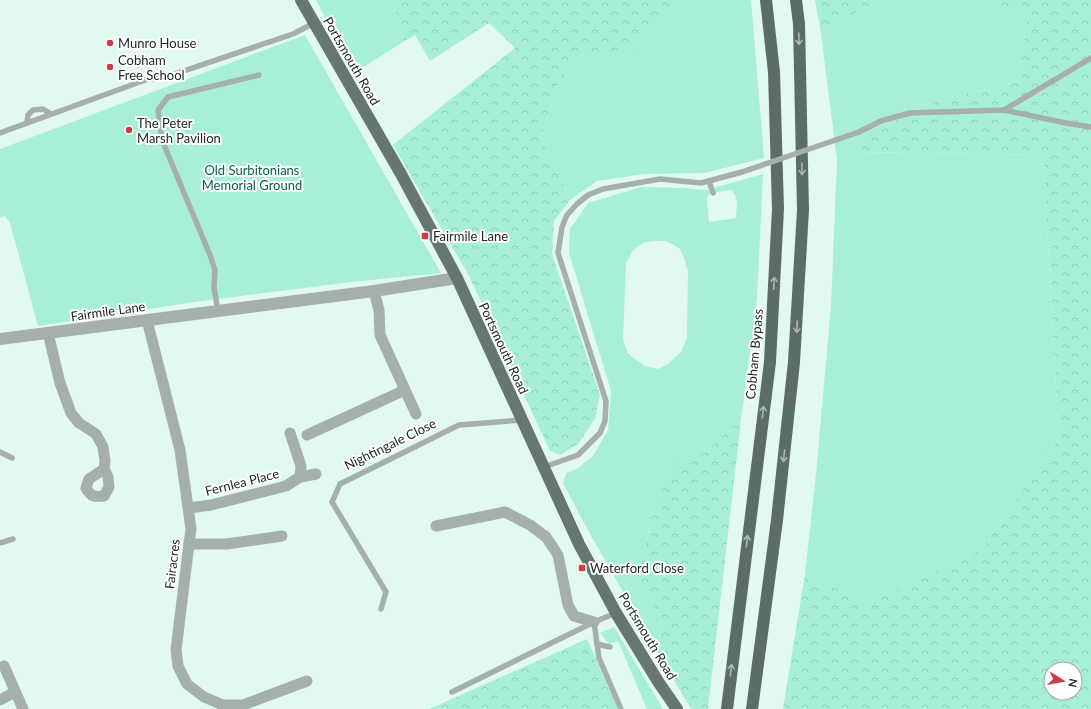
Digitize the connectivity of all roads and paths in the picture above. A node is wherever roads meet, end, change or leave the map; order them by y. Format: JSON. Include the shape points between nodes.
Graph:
{"nodes":[{"id":1,"x":301,"y":0,"type":"edge"},
{"id":2,"x":766,"y":0,"type":"edge"},
{"id":3,"x":796,"y":0,"type":"edge"},
{"id":4,"x":314,"y":23,"type":"junction"},
{"id":5,"x":1091,"y":58,"type":"edge"},
{"id":6,"x":259,"y":75,"type":"dead end"},
{"id":7,"x":1004,"y":110,"type":"junction"},
{"id":8,"x":51,"y":114,"type":"junction"},
{"id":9,"x":27,"y":123,"type":"junction"},
{"id":10,"x":1091,"y":127,"type":"edge"},
{"id":11,"x":0,"y":133,"type":"edge"},
{"id":12,"x":709,"y":181,"type":"junction"},
{"id":13,"x":713,"y":192,"type":"dead end"},
{"id":14,"x":457,"y":278,"type":"junction"},
{"id":15,"x":374,"y":291,"type":"junction"},
{"id":16,"x":218,"y":311,"type":"junction"},
{"id":17,"x":147,"y":320,"type":"junction"},
{"id":18,"x":48,"y":334,"type":"junction"},
{"id":19,"x":0,"y":339,"type":"edge"},
{"id":20,"x":405,"y":390,"type":"junction"},
{"id":21,"x":416,"y":414,"type":"dead end"},
{"id":22,"x":522,"y":420,"type":"junction"},
{"id":23,"x":290,"y":433,"type":"dead end"},
{"id":24,"x":306,"y":435,"type":"dead end"},
{"id":25,"x":0,"y":452,"type":"edge"},
{"id":26,"x":12,"y":458,"type":"dead end"},
{"id":27,"x":544,"y":468,"type":"junction"},
{"id":28,"x":104,"y":469,"type":"dead end"},
{"id":29,"x":316,"y":474,"type":"dead end"},
{"id":30,"x":300,"y":477,"type":"junction"},
{"id":31,"x":189,"y":508,"type":"junction"},
{"id":32,"x":436,"y":526,"type":"dead end"},
{"id":33,"x":282,"y":536,"type":"dead end"},
{"id":34,"x":13,"y":539,"type":"dead end"},
{"id":35,"x":0,"y":543,"type":"edge"},
{"id":36,"x":189,"y":544,"type":"junction"},
{"id":37,"x":381,"y":609,"type":"dead end"},
{"id":38,"x":616,"y":613,"type":"junction"},
{"id":39,"x":594,"y":622,"type":"junction"},
{"id":40,"x":597,"y":644,"type":"junction"},
{"id":41,"x":610,"y":647,"type":"dead end"},
{"id":42,"x":4,"y":666,"type":"dead end"},
{"id":43,"x":307,"y":680,"type":"dead end"},
{"id":44,"x":15,"y":692,"type":"junction"},
{"id":45,"x":452,"y":692,"type":"dead end"},
{"id":46,"x":0,"y":700,"type":"edge"},
{"id":47,"x":23,"y":709,"type":"edge"},
{"id":48,"x":621,"y":709,"type":"edge"},
{"id":49,"x":677,"y":709,"type":"edge"},
{"id":50,"x":727,"y":709,"type":"edge"},
{"id":51,"x":752,"y":709,"type":"edge"}],
"edges":[{"from":1,"to":4,"type":"main road","name":"Portsmouth Road"},
{"from":50,"to":2,"type":"highway","name":"Cobham Bypass","one_way":true,"via":[[770,362],[778,209],[774,72]]},
{"from":3,"to":51,"type":"highway","one_way":true,"via":[[799,24],[804,210],[794,370]]},
{"from":4,"to":8,"type":"lane","via":[[294,34],[163,78],[148,79]]},
{"from":4,"to":14,"type":"main road","name":"Portsmouth Road"},
{"from":5,"to":7,"type":"lane"},
{"from":6,"to":16,"type":"lane","via":[[168,96],[158,110],[162,140],[210,255]]},
{"from":7,"to":10,"type":"lane"},
{"from":7,"to":12,"type":"lane","bridge":true,"via":[[910,113],[881,120],[859,132]]},
{"from":8,"to":9,"type":"lane"},
{"from":8,"to":9,"type":"lane","via":[[43,109],[33,110],[28,115]]},
{"from":9,"to":11,"type":"lane"},
{"from":12,"to":13,"type":"lane"},
{"from":12,"to":27,"type":"lane","via":[[701,183],[660,179],[603,189],[588,195],[567,215],[562,227],[558,253],[606,401],[605,421],[600,433],[578,455]]},
{"from":14,"to":15,"type":"street","name":"Fairmile Lane"},
{"from":14,"to":22,"type":"main road","name":"Portsmouth Road"},
{"from":15,"to":16,"type":"street","name":"Fairmile Lane"},
{"from":15,"to":20,"type":"street","name":"Nightingale Close","via":[[379,310],[380,335]]},
{"from":16,"to":17,"type":"street","name":"Fairmile Lane"},
{"from":17,"to":18,"type":"street","name":"Fairmile Lane"},
{"from":17,"to":31,"type":"street","name":"Fairacres","via":[[180,450]]},
{"from":18,"to":19,"type":"street","name":"Fairmile Lane"},
{"from":18,"to":28,"type":"street","via":[[60,383],[71,413],[79,423],[96,434],[103,447],[106,462]]},
{"from":20,"to":21,"type":"street","name":"Nightingale Close"},
{"from":20,"to":24,"type":"street"},
{"from":22,"to":27,"type":"main road","name":"Portsmouth Road"},
{"from":22,"to":37,"type":"lane","name":"Nightingale Close","via":[[459,425],[340,484],[332,502],[386,592]]},
{"from":23,"to":30,"type":"street","via":[[301,466]]},
{"from":25,"to":26,"type":"lane"},
{"from":27,"to":38,"type":"main road","name":"Portsmouth Road","via":[[578,544]]},
{"from":29,"to":30,"type":"street","name":"Fernlea Place"},
{"from":30,"to":31,"type":"street","name":"Fernlea Place","via":[[286,486]]},
{"from":31,"to":36,"type":"street","name":"Fairacres","via":[[192,529]]},
{"from":32,"to":39,"type":"street","via":[[505,512],[530,525],[546,537],[558,555],[568,605],[574,616]]},
{"from":33,"to":36,"type":"street","via":[[227,544]]},
{"from":34,"to":35,"type":"lane"},
{"from":36,"to":43,"type":"street","name":"Fairacres","via":[[176,650],[178,666],[187,684],[204,697],[223,705],[243,705]]},
{"from":38,"to":39,"type":"lane"},
{"from":38,"to":49,"type":"main road","name":"Portsmouth Road"},
{"from":39,"to":40,"type":"lane"},
{"from":39,"to":45,"type":"lane"},
{"from":40,"to":41,"type":"lane"},
{"from":40,"to":48,"type":"lane","via":[[599,658]]},
{"from":42,"to":44,"type":"street"},
{"from":44,"to":46,"type":"street"},
{"from":44,"to":47,"type":"street"}]}
